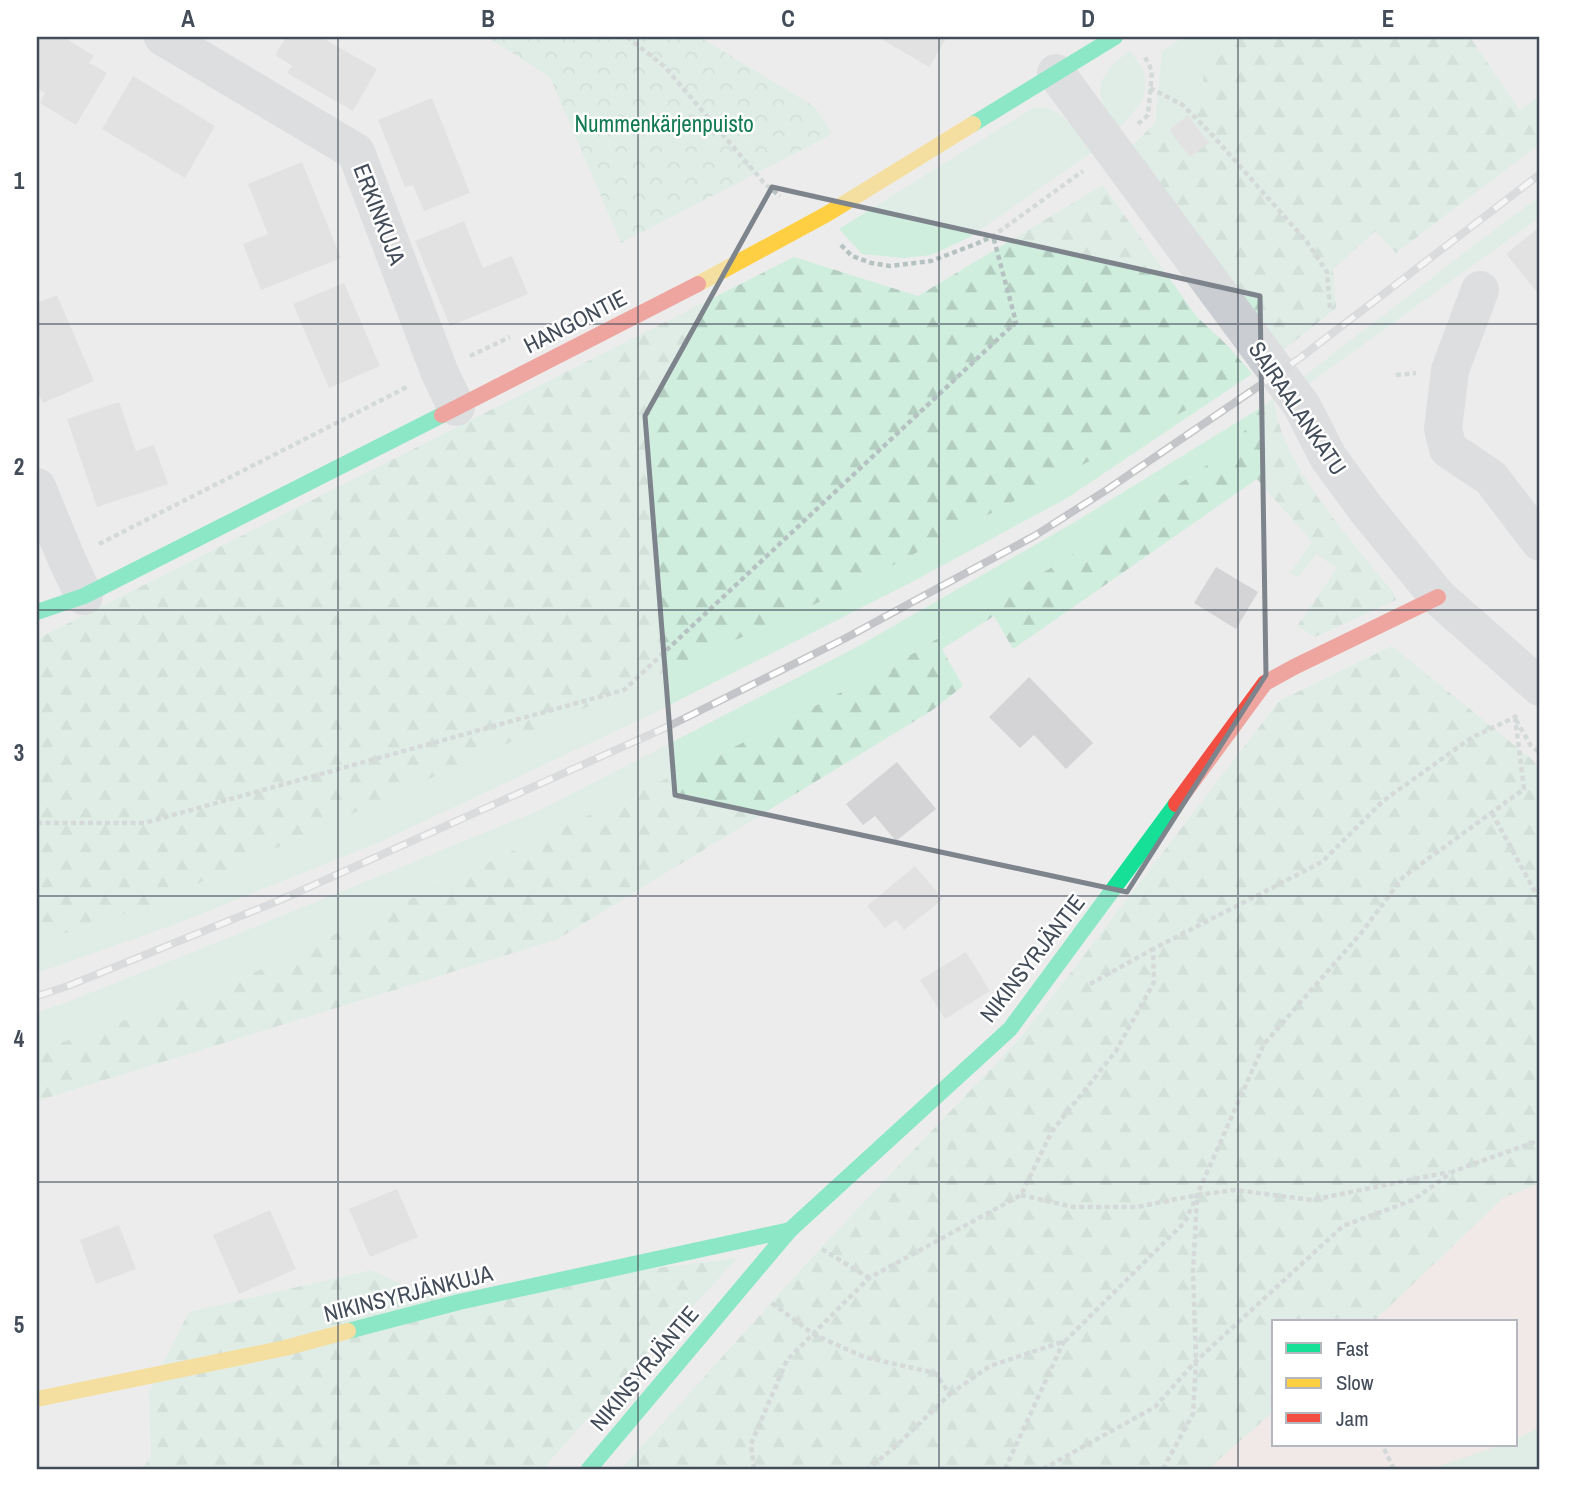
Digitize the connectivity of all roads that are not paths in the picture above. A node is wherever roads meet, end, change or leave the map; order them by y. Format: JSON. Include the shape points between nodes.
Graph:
{"nodes":[{"id":1,"x":163,"y":37,"type":"edge"},
{"id":2,"x":1097,"y":41,"type":"edge"},
{"id":3,"x":1056,"y":73,"type":"junction"},
{"id":4,"x":1480,"y":290,"type":"dead end"},
{"id":5,"x":456,"y":407,"type":"junction"},
{"id":6,"x":37,"y":487,"type":"edge"},
{"id":7,"x":1540,"y":542,"type":"edge"},
{"id":8,"x":84,"y":596,"type":"junction"},
{"id":9,"x":1438,"y":597,"type":"junction"},
{"id":10,"x":37,"y":612,"type":"edge"},
{"id":11,"x":1540,"y":686,"type":"edge"},
{"id":12,"x":790,"y":1230,"type":"junction"},
{"id":13,"x":37,"y":1399,"type":"edge"},
{"id":14,"x":589,"y":1469,"type":"edge"}],
"edges":[{"from":1,"to":5,"type":"street","name":"ERKINKUJA","via":[[356,152]]},
{"from":2,"to":3,"type":"street","name":"HANGONTIE"},
{"from":3,"to":5,"type":"street","name":"HANGONTIE","via":[[822,217]]},
{"from":3,"to":9,"type":"street","name":"SAIRAALANKATU","via":[[1302,406],[1328,457]]},
{"from":4,"to":7,"type":"street","via":[[1450,370],[1444,429],[1448,449],[1491,478]]},
{"from":5,"to":8,"type":"street","name":"HANGONTIE"},
{"from":6,"to":8,"type":"street"},
{"from":8,"to":10,"type":"street","name":"HANGONTIE"},
{"from":9,"to":11,"type":"street","name":"SAIRAALANKATU"},
{"from":9,"to":12,"type":"street","name":"NIKINSYRJÄNTIE","via":[[1265,684],[1010,1030]]},
{"from":12,"to":13,"type":"street","name":"NIKINSYRJÄNKUJA","via":[[459,1302],[285,1348]]},
{"from":12,"to":14,"type":"street","name":"NIKINSYRJÄNTIE"}]}
